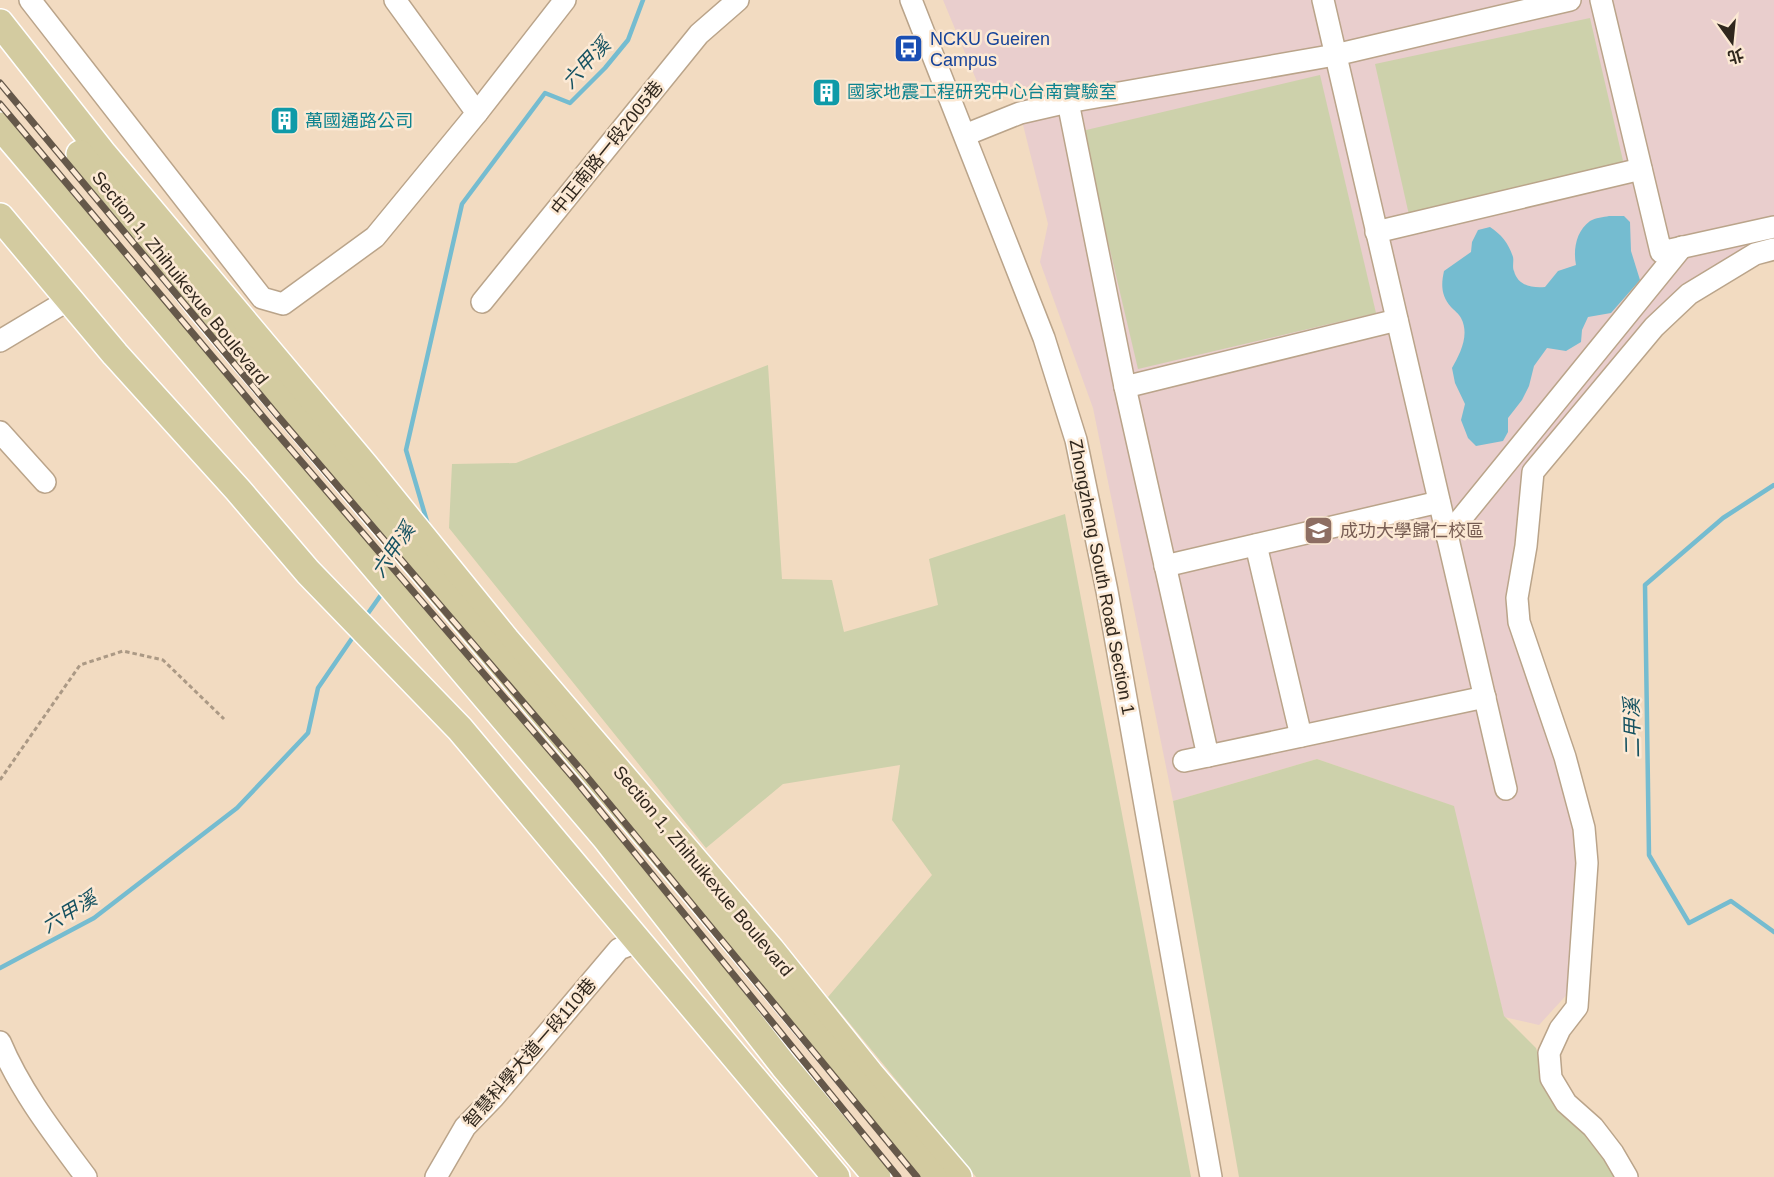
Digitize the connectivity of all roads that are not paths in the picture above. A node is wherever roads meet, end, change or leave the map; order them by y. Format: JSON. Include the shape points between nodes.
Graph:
{"nodes":[{"id":1,"x":30,"y":0,"type":"edge"},
{"id":2,"x":395,"y":0,"type":"edge"},
{"id":3,"x":565,"y":0,"type":"edge"},
{"id":4,"x":738,"y":0,"type":"edge"},
{"id":5,"x":911,"y":0,"type":"edge"},
{"id":6,"x":1323,"y":0,"type":"edge"},
{"id":7,"x":1570,"y":0,"type":"edge"},
{"id":8,"x":1601,"y":0,"type":"edge"},
{"id":9,"x":0,"y":23,"type":"edge"},
{"id":10,"x":0,"y":52,"type":"edge"},
{"id":11,"x":1335,"y":54,"type":"junction"},
{"id":12,"x":1068,"y":102,"type":"junction"},
{"id":13,"x":477,"y":113,"type":"junction"},
{"id":14,"x":0,"y":126,"type":"edge"},
{"id":15,"x":965,"y":135,"type":"junction"},
{"id":16,"x":1641,"y":169,"type":"junction"},
{"id":17,"x":0,"y":217,"type":"edge"},
{"id":18,"x":1774,"y":227,"type":"edge"},
{"id":19,"x":1376,"y":232,"type":"junction"},
{"id":20,"x":1683,"y":247,"type":"junction"},
{"id":21,"x":1774,"y":249,"type":"edge"},
{"id":22,"x":70,"y":298,"type":"junction"},
{"id":23,"x":482,"y":302,"type":"dead end"},
{"id":24,"x":201,"y":308,"type":"junction"},
{"id":25,"x":1397,"y":320,"type":"junction"},
{"id":26,"x":0,"y":341,"type":"edge"},
{"id":27,"x":295,"y":384,"type":"junction"},
{"id":28,"x":1125,"y":387,"type":"junction"},
{"id":29,"x":0,"y":432,"type":"edge"},
{"id":30,"x":45,"y":482,"type":"dead end"},
{"id":31,"x":1439,"y":502,"type":"junction"},
{"id":32,"x":1447,"y":536,"type":"junction"},
{"id":33,"x":1256,"y":545,"type":"junction"},
{"id":34,"x":1165,"y":566,"type":"junction"},
{"id":35,"x":1485,"y":697,"type":"junction"},
{"id":36,"x":1301,"y":736,"type":"junction"},
{"id":37,"x":1208,"y":756,"type":"junction"},
{"id":38,"x":1184,"y":761,"type":"dead end"},
{"id":39,"x":1506,"y":789,"type":"dead end"},
{"id":40,"x":637,"y":942,"type":"junction"},
{"id":41,"x":0,"y":1042,"type":"edge"},
{"id":42,"x":895,"y":1103,"type":"junction"},
{"id":43,"x":86,"y":1177,"type":"edge"},
{"id":44,"x":436,"y":1177,"type":"edge"},
{"id":45,"x":836,"y":1177,"type":"edge"},
{"id":46,"x":877,"y":1177,"type":"edge"},
{"id":47,"x":933,"y":1177,"type":"edge"},
{"id":48,"x":958,"y":1177,"type":"edge"},
{"id":49,"x":1211,"y":1177,"type":"edge"},
{"id":50,"x":1627,"y":1177,"type":"edge"}],
"edges":[{"from":1,"to":13,"type":"street","via":[[262,298],[283,304],[375,237]]},
{"from":2,"to":13,"type":"street"},
{"from":3,"to":13,"type":"street"},
{"from":4,"to":23,"type":"street","name":"中正南路一段2005巷","via":[[699,34]]},
{"from":5,"to":15,"type":"street","name":"Zhongzheng South Road Section 1"},
{"from":6,"to":11,"type":"street"},
{"from":7,"to":11,"type":"street"},
{"from":8,"to":16,"type":"street"},
{"from":9,"to":27,"type":"main road","name":"Section 1, Zhihuikexue Boulevard"},
{"from":10,"to":24,"type":"main road","name":"Section 1, Zhihuikexue Boulevard"},
{"from":11,"to":12,"type":"street"},
{"from":11,"to":19,"type":"street"},
{"from":12,"to":15,"type":"street","via":[[1020,113]]},
{"from":12,"to":28,"type":"street"},
{"from":14,"to":46,"type":"main road","name":"Section 1, Zhihuikexue Boulevard","via":[[605,837],[784,1066]]},
{"from":15,"to":49,"type":"street","name":"Zhongzheng South Road Section 1","via":[[1044,338],[1076,440],[1107,591]]},
{"from":16,"to":19,"type":"street"},
{"from":16,"to":20,"type":"street","via":[[1661,252]]},
{"from":17,"to":22,"type":"main road"},
{"from":18,"to":20,"type":"street"},
{"from":19,"to":25,"type":"street"},
{"from":20,"to":32,"type":"street"},
{"from":21,"to":50,"type":"street","via":[[1755,254],[1689,294],[1654,327],[1533,472],[1517,598],[1519,622],[1565,757],[1584,828],[1587,863],[1577,1007],[1560,1029],[1549,1053],[1551,1078],[1566,1102],[1613,1153]]},
{"from":22,"to":26,"type":"street"},
{"from":22,"to":40,"type":"main road","via":[[308,572],[460,729]]},
{"from":24,"to":27,"type":"main road"},
{"from":24,"to":47,"type":"main road","name":"Section 1, Zhihuikexue Boulevard"},
{"from":25,"to":28,"type":"street"},
{"from":25,"to":31,"type":"street"},
{"from":27,"to":42,"type":"main road","name":"Section 1, Zhihuikexue Boulevard"},
{"from":28,"to":34,"type":"street"},
{"from":29,"to":30,"type":"street"},
{"from":31,"to":32,"type":"street"},
{"from":31,"to":33,"type":"street"},
{"from":32,"to":35,"type":"street"},
{"from":33,"to":34,"type":"street"},
{"from":33,"to":36,"type":"street"},
{"from":34,"to":37,"type":"street"},
{"from":35,"to":36,"type":"street"},
{"from":35,"to":39,"type":"street"},
{"from":36,"to":37,"type":"street"},
{"from":37,"to":38,"type":"street"},
{"from":40,"to":44,"type":"street","name":"智慧科學大道一段110巷","via":[[619,950],[465,1127]]},
{"from":40,"to":45,"type":"main road"},
{"from":41,"to":43,"type":"street","via":[[12,1072]]},
{"from":42,"to":47,"type":"main road"},
{"from":42,"to":48,"type":"main road","name":"Section 1, Zhihuikexue Boulevard"}]}
